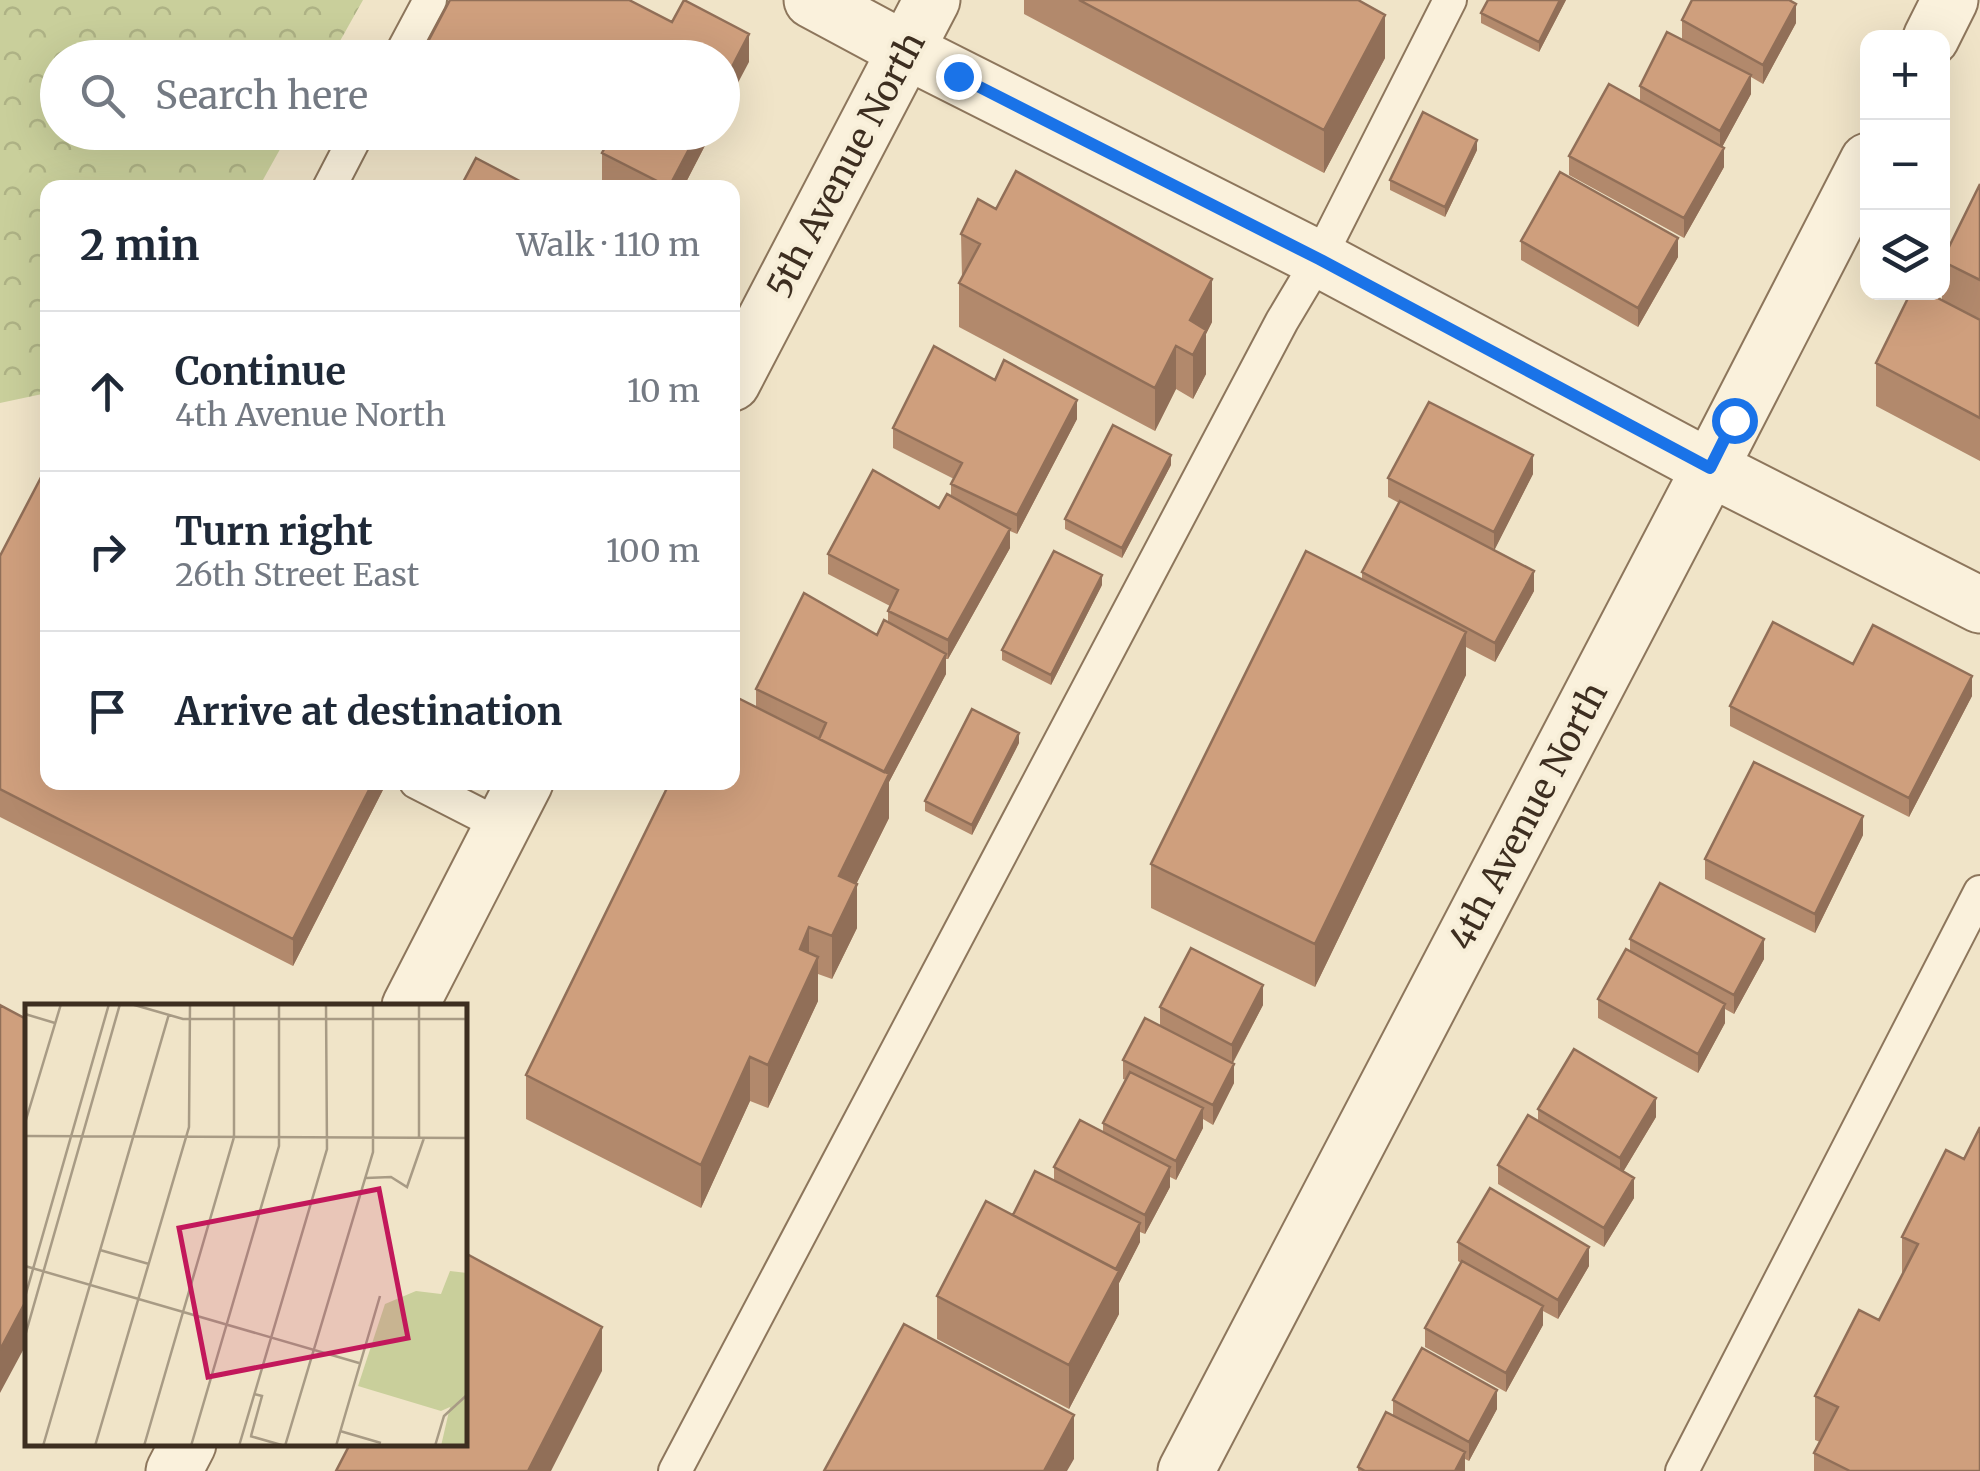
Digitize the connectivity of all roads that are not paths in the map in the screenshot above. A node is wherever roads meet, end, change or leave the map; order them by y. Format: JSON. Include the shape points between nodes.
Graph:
{"nodes":[{"id":1,"x":430,"y":0,"type":"edge"},
{"id":2,"x":812,"y":0,"type":"edge"},
{"id":3,"x":932,"y":0,"type":"edge"},
{"id":4,"x":1450,"y":0,"type":"edge"},
{"id":5,"x":1950,"y":0,"type":"edge"},
{"id":6,"x":1935,"y":30,"type":"edge"},
{"id":7,"x":409,"y":40,"type":"edge"},
{"id":8,"x":906,"y":50,"type":"junction"},
{"id":9,"x":348,"y":150,"type":"edge"},
{"id":10,"x":1860,"y":176,"type":"edge"},
{"id":11,"x":332,"y":180,"type":"edge"},
{"id":12,"x":1319,"y":259,"type":"junction"},
{"id":13,"x":740,"y":368,"type":"edge"},
{"id":14,"x":1710,"y":468,"type":"junction"},
{"id":15,"x":1980,"y":605,"type":"edge"},
{"id":16,"x":452,"y":790,"type":"edge"},
{"id":17,"x":514,"y":804,"type":"edge"},
{"id":18,"x":1980,"y":892,"type":"edge"},
{"id":19,"x":411,"y":1004,"type":"edge"},
{"id":20,"x":187,"y":1446,"type":"edge"},
{"id":21,"x":174,"y":1471,"type":"edge"},
{"id":22,"x":674,"y":1471,"type":"edge"},
{"id":23,"x":1186,"y":1471,"type":"edge"},
{"id":24,"x":1682,"y":1471,"type":"edge"}],
"edges":[{"from":1,"to":7,"type":"lane"},
{"from":2,"to":8,"type":"street"},
{"from":3,"to":8,"type":"street","name":"5th Avenue North"},
{"from":4,"to":12,"type":"lane"},
{"from":5,"to":6,"type":"street"},
{"from":8,"to":12,"type":"street"},
{"from":8,"to":13,"type":"street","name":"5th Avenue North"},
{"from":9,"to":11,"type":"lane"},
{"from":10,"to":14,"type":"street","name":"4th Avenue North"},
{"from":12,"to":14,"type":"street"},
{"from":12,"to":22,"type":"lane"},
{"from":14,"to":15,"type":"street"},
{"from":14,"to":23,"type":"street","name":"4th Avenue North"},
{"from":16,"to":17,"type":"lane"},
{"from":17,"to":19,"type":"street"},
{"from":18,"to":24,"type":"lane"},
{"from":20,"to":21,"type":"street"}]}
